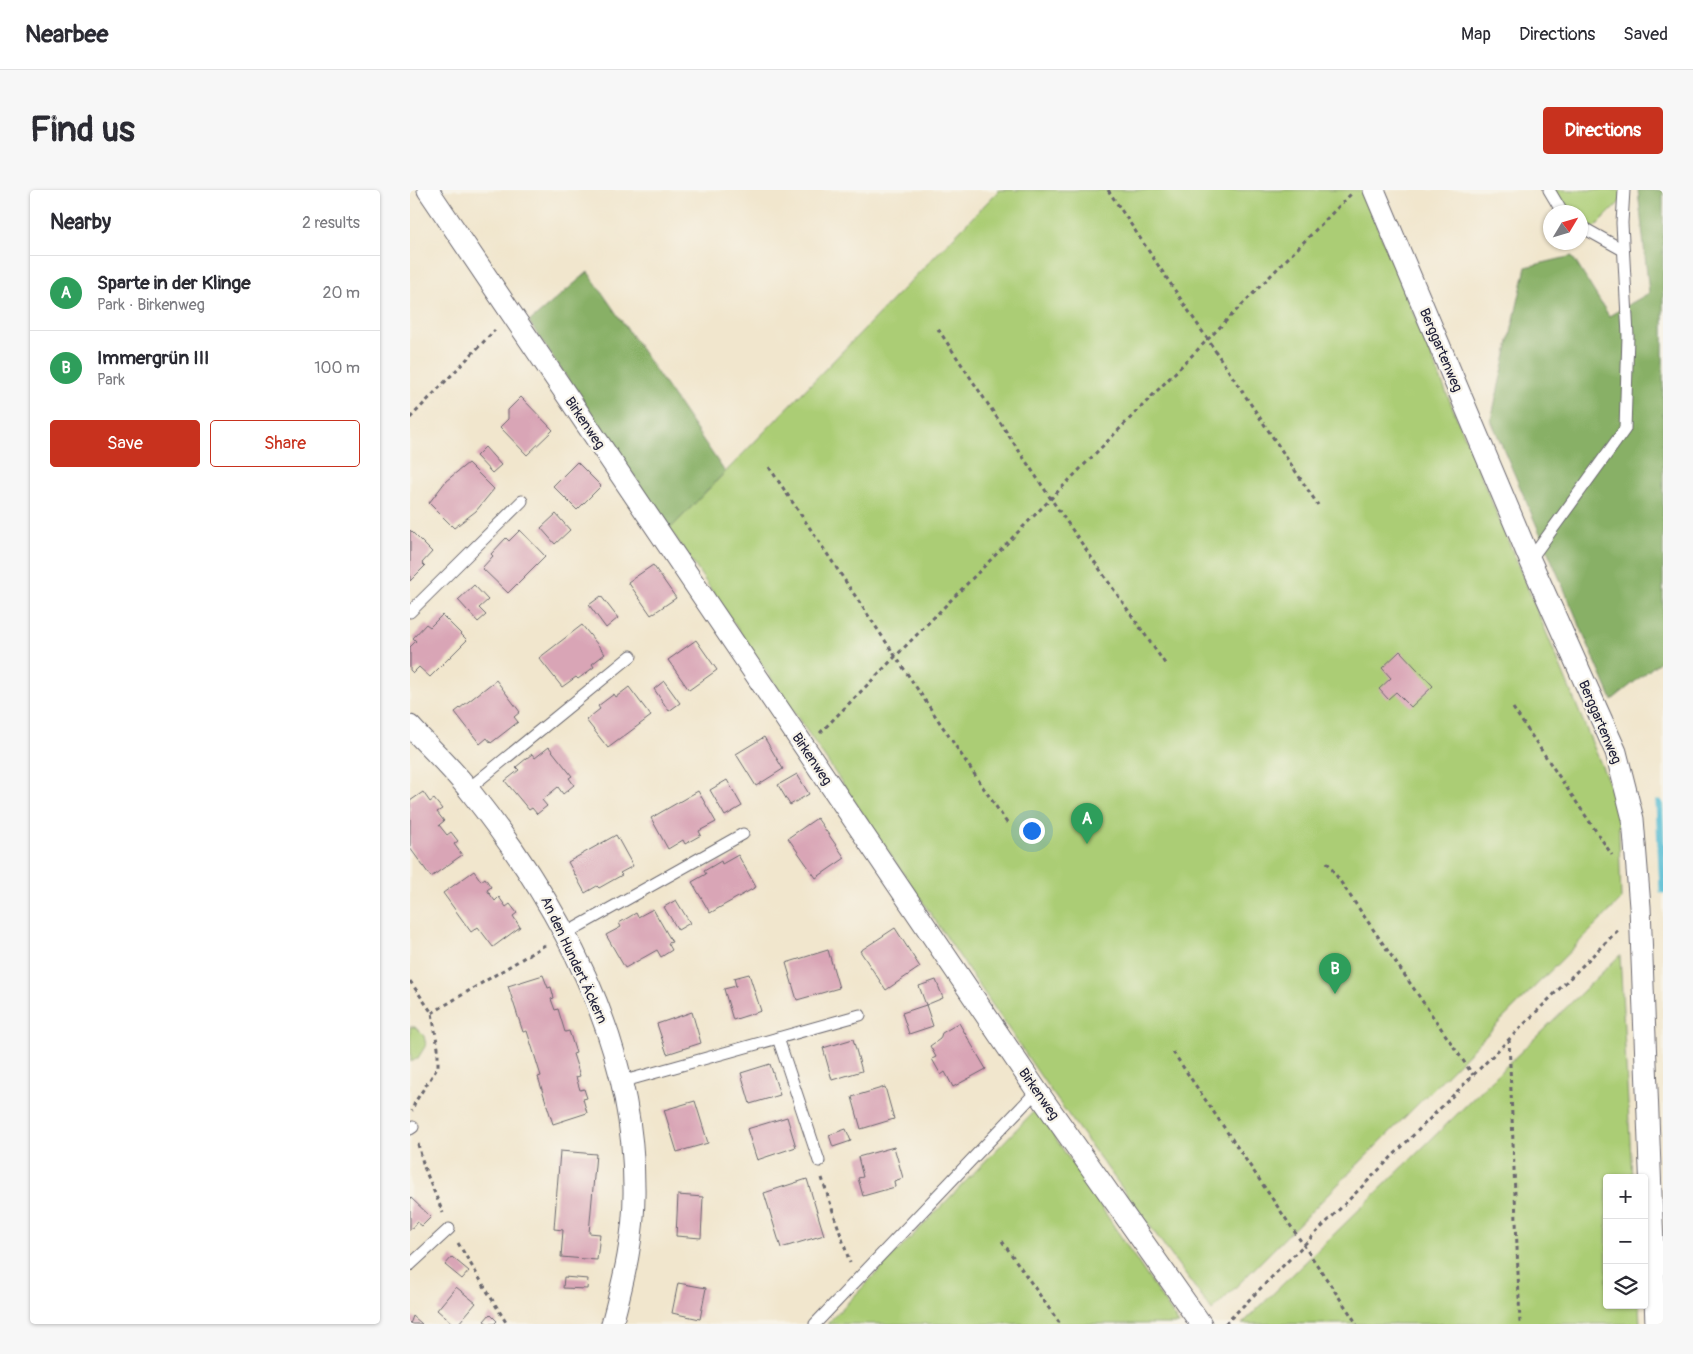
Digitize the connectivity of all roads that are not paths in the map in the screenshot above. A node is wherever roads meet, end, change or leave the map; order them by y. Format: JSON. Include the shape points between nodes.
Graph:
{"nodes":[{"id":1,"x":428,"y":190,"type":"edge"},
{"id":2,"x":1374,"y":190,"type":"edge"},
{"id":3,"x":1549,"y":190,"type":"edge"},
{"id":4,"x":1624,"y":190,"type":"edge"},
{"id":5,"x":1558,"y":205,"type":"edge"},
{"id":6,"x":1588,"y":230,"type":"edge"},
{"id":7,"x":1623,"y":250,"type":"junction"},
{"id":8,"x":522,"y":501,"type":"dead end"},
{"id":9,"x":1530,"y":560,"type":"junction"},
{"id":10,"x":410,"y":612,"type":"edge"},
{"id":11,"x":631,"y":656,"type":"dead end"},
{"id":12,"x":410,"y":726,"type":"edge"},
{"id":13,"x":468,"y":789,"type":"junction"},
{"id":14,"x":743,"y":834,"type":"dead end"},
{"id":15,"x":563,"y":935,"type":"junction"},
{"id":16,"x":860,"y":1014,"type":"dead end"},
{"id":17,"x":778,"y":1038,"type":"junction"},
{"id":18,"x":621,"y":1082,"type":"junction"},
{"id":19,"x":1037,"y":1092,"type":"junction"},
{"id":20,"x":819,"y":1161,"type":"road end"},
{"id":21,"x":449,"y":1229,"type":"road end"},
{"id":22,"x":410,"y":1265,"type":"edge"},
{"id":23,"x":612,"y":1324,"type":"edge"},
{"id":24,"x":815,"y":1324,"type":"edge"},
{"id":25,"x":1201,"y":1324,"type":"edge"},
{"id":26,"x":1656,"y":1324,"type":"edge"}],
"edges":[{"from":1,"to":19,"type":"street","name":"Birkenweg"},
{"from":2,"to":9,"type":"street","name":"Berggartenweg"},
{"from":3,"to":5,"type":"lane"},
{"from":4,"to":7,"type":"lane"},
{"from":6,"to":7,"type":"lane"},
{"from":7,"to":9,"type":"lane","via":[[1628,336],[1625,429]]},
{"from":8,"to":10,"type":"lane"},
{"from":9,"to":26,"type":"street","name":"Berggartenweg","via":[[1616,752],[1633,819],[1640,907]]},
{"from":11,"to":13,"type":"lane"},
{"from":12,"to":13,"type":"street","name":"An den Hundert Äckern"},
{"from":13,"to":15,"type":"street","name":"An den Hundert Äckern","via":[[544,896]]},
{"from":14,"to":15,"type":"lane"},
{"from":15,"to":18,"type":"street","name":"An den Hundert Äckern","via":[[602,1016]]},
{"from":16,"to":17,"type":"lane"},
{"from":17,"to":18,"type":"lane"},
{"from":17,"to":20,"type":"lane"},
{"from":18,"to":23,"type":"street","name":"An den Hundert Äckern","via":[[633,1150],[634,1188],[632,1236]]},
{"from":19,"to":24,"type":"lane"},
{"from":19,"to":25,"type":"street","name":"Birkenweg"},
{"from":21,"to":22,"type":"lane"}]}
